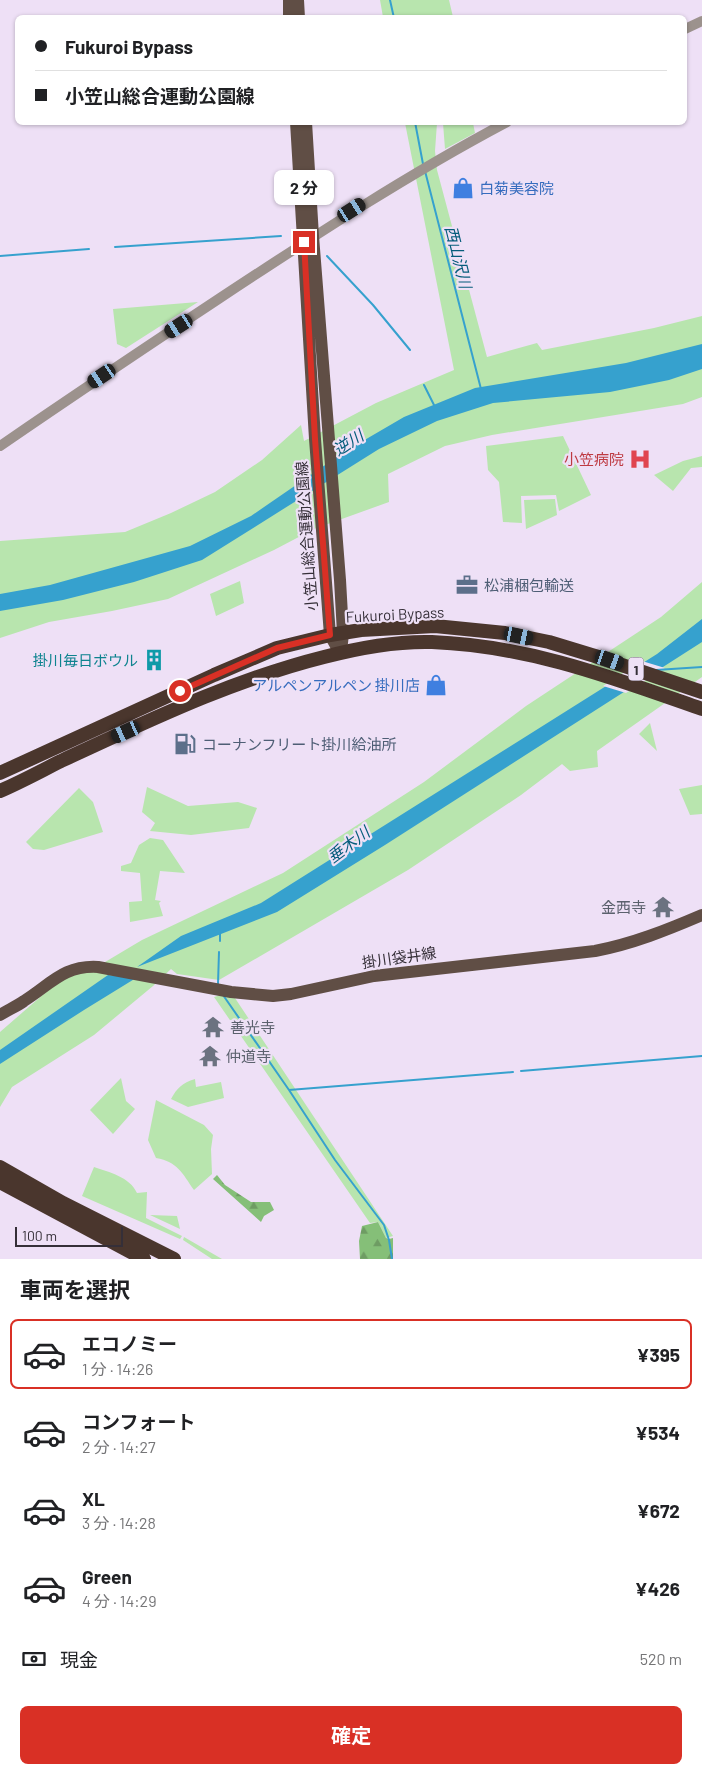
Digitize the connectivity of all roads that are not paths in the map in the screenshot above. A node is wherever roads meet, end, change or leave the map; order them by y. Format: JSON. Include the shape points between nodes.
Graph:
{"nodes":[{"id":1,"x":289,"y":0,"type":"edge"},
{"id":2,"x":298,"y":0,"type":"edge"},
{"id":3,"x":289,"y":15,"type":"edge"},
{"id":4,"x":299,"y":15,"type":"edge"},
{"id":5,"x":702,"y":21,"type":"edge"},
{"id":6,"x":687,"y":29,"type":"edge"},
{"id":7,"x":296,"y":125,"type":"edge"},
{"id":8,"x":306,"y":125,"type":"edge"},
{"id":9,"x":502,"y":125,"type":"edge"},
{"id":10,"x":309,"y":239,"type":"junction"},
{"id":11,"x":0,"y":446,"type":"edge"},
{"id":12,"x":336,"y":634,"type":"junction"},
{"id":13,"x":340,"y":652,"type":"junction"},
{"id":14,"x":702,"y":692,"type":"edge"},
{"id":15,"x":702,"y":708,"type":"edge"},
{"id":16,"x":0,"y":773,"type":"edge"},
{"id":17,"x":0,"y":791,"type":"edge"},
{"id":18,"x":702,"y":915,"type":"edge"},
{"id":19,"x":0,"y":1015,"type":"edge"},
{"id":20,"x":0,"y":1167,"type":"edge"},
{"id":21,"x":0,"y":1182,"type":"edge"},
{"id":22,"x":144,"y":1259,"type":"edge"},
{"id":23,"x":174,"y":1259,"type":"edge"}],
"edges":[{"from":1,"to":3,"type":"main road"},
{"from":2,"to":4,"type":"main road"},
{"from":5,"to":6,"type":"street"},
{"from":7,"to":10,"type":"main road","name":"小笠山総合運動公園線"},
{"from":8,"to":10,"type":"main road","name":"小笠山総合運動公園線"},
{"from":9,"to":10,"type":"street","via":[[430,164]]},
{"from":10,"to":11,"type":"street"},
{"from":10,"to":12,"type":"main road","name":"小笠山総合運動公園線","via":[[335,510]]},
{"from":10,"to":12,"type":"main road","name":"小笠山総合運動公園線","via":[[315,439],[321,519]]},
{"from":12,"to":13,"type":"main road","name":"小笠山総合運動公園線"},
{"from":12,"to":14,"type":"highway","name":"Fukuroi Bypass","number":"1","via":[[408,627],[458,628],[522,637],[595,656]]},
{"from":12,"to":16,"type":"highway","name":"Fukuroi Bypass","number":"1","via":[[277,648]]},
{"from":13,"to":15,"type":"highway","name":"Fukuroi Bypass","number":"1","via":[[431,642],[512,651],[578,666]]},
{"from":13,"to":17,"type":"highway","name":"Fukuroi Bypass","number":"1","via":[[205,696]]},
{"from":18,"to":19,"type":"main road","name":"掛川袋井線","via":[[643,938],[595,951],[374,976],[273,996],[254,996],[98,967],[79,968],[65,972]]},
{"from":20,"to":23,"type":"highway"},
{"from":21,"to":22,"type":"highway"}]}
